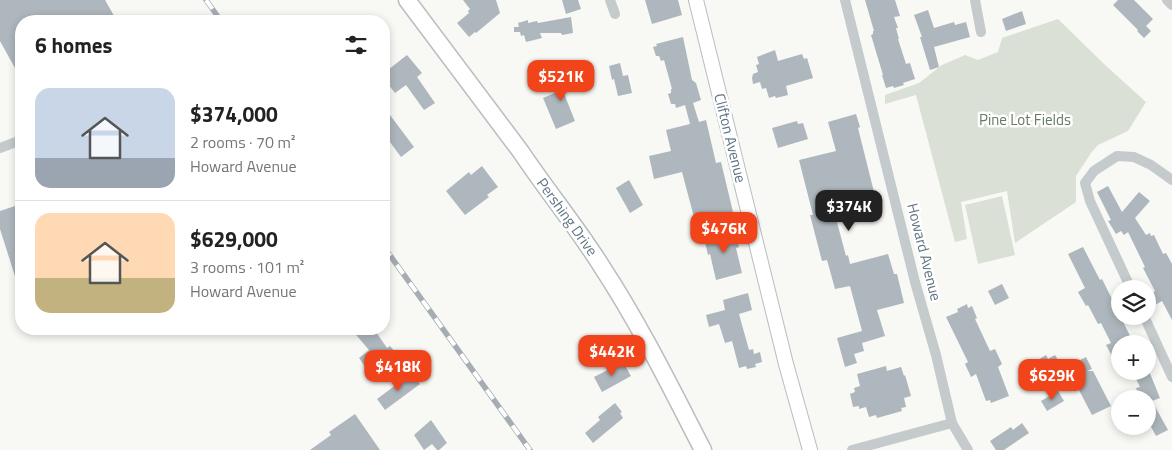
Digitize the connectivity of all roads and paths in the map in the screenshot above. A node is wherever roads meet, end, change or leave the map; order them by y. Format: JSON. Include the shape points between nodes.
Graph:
{"nodes":[{"id":1,"x":406,"y":0,"type":"edge"},
{"id":2,"x":610,"y":0,"type":"edge"},
{"id":3,"x":696,"y":0,"type":"edge"},
{"id":4,"x":845,"y":0,"type":"edge"},
{"id":5,"x":975,"y":0,"type":"edge"},
{"id":6,"x":1167,"y":0,"type":"edge"},
{"id":7,"x":1172,"y":6,"type":"edge"},
{"id":8,"x":615,"y":14,"type":"dead end"},
{"id":9,"x":981,"y":32,"type":"dead end"},
{"id":10,"x":15,"y":142,"type":"edge"},
{"id":11,"x":0,"y":148,"type":"edge"},
{"id":12,"x":1172,"y":180,"type":"edge"},
{"id":13,"x":1127,"y":280,"type":"edge"},
{"id":14,"x":1148,"y":325,"type":"edge"},
{"id":15,"x":1172,"y":377,"type":"edge"},
{"id":16,"x":952,"y":423,"type":"junction"},
{"id":17,"x":703,"y":450,"type":"edge"},
{"id":18,"x":810,"y":450,"type":"edge"},
{"id":19,"x":852,"y":450,"type":"edge"},
{"id":20,"x":968,"y":450,"type":"edge"}],
"edges":[{"from":1,"to":17,"type":"main road","name":"Pershing Drive","via":[[589,246],[619,294]]},
{"from":2,"to":8,"type":"street"},
{"from":3,"to":18,"type":"main road","name":"Clifton Avenue"},
{"from":4,"to":16,"type":"street","name":"Howard Avenue"},
{"from":5,"to":9,"type":"street"},
{"from":6,"to":7,"type":"street"},
{"from":10,"to":11,"type":"street"},
{"from":12,"to":13,"type":"street","via":[[1143,161],[1117,156],[1094,171],[1086,183],[1090,201]]},
{"from":14,"to":15,"type":"street"},
{"from":16,"to":19,"type":"street"},
{"from":16,"to":20,"type":"street","name":"Howard Avenue"}]}
